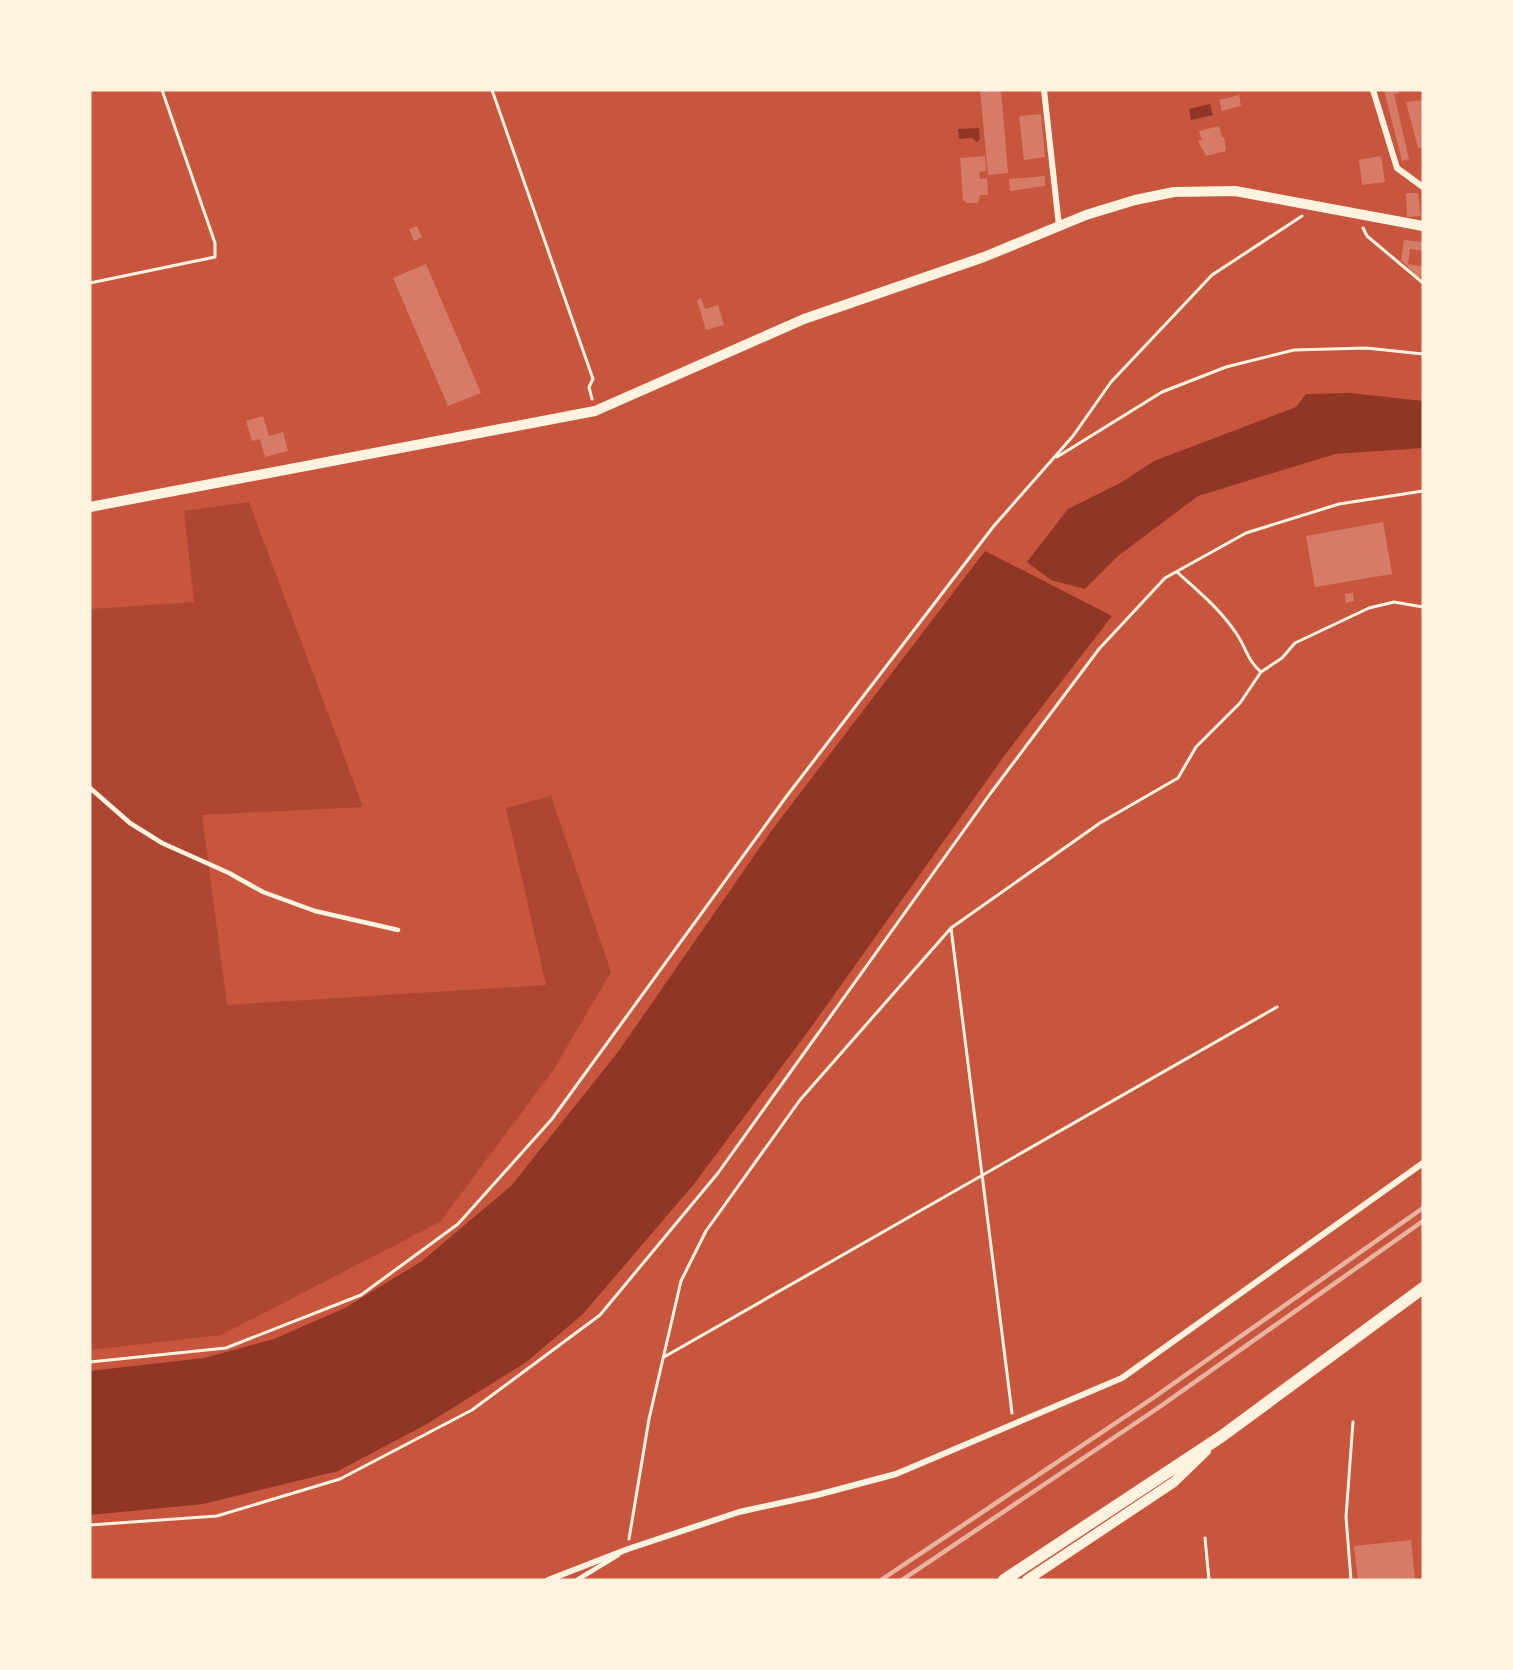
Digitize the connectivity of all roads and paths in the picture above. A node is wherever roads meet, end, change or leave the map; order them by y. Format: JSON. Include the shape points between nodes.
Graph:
{"nodes":[{"id":1,"x":162,"y":90,"type":"edge"},
{"id":2,"x":492,"y":90,"type":"edge"},
{"id":3,"x":1044,"y":90,"type":"edge"},
{"id":4,"x":1373,"y":90,"type":"edge"},
{"id":5,"x":1423,"y":187,"type":"edge"},
{"id":6,"x":1315,"y":206,"type":"junction"},
{"id":7,"x":1354,"y":213,"type":"junction"},
{"id":8,"x":1059,"y":226,"type":"junction"},
{"id":9,"x":1423,"y":226,"type":"edge"},
{"id":10,"x":90,"y":283,"type":"edge"},
{"id":11,"x":1423,"y":283,"type":"edge"},
{"id":12,"x":1423,"y":354,"type":"edge"},
{"id":13,"x":595,"y":411,"type":"junction"},
{"id":14,"x":1053,"y":459,"type":"junction"},
{"id":15,"x":1423,"y":491,"type":"edge"},
{"id":16,"x":90,"y":507,"type":"edge"},
{"id":17,"x":1177,"y":572,"type":"junction"},
{"id":18,"x":1423,"y":607,"type":"edge"},
{"id":19,"x":1261,"y":672,"type":"junction"},
{"id":20,"x":90,"y":788,"type":"edge"},
{"id":21,"x":951,"y":928,"type":"junction"},
{"id":22,"x":398,"y":930,"type":"dead end"},
{"id":23,"x":1277,"y":1007,"type":"dead end"},
{"id":24,"x":1423,"y":1163,"type":"edge"},
{"id":25,"x":982,"y":1177,"type":"junction"},
{"id":26,"x":1423,"y":1288,"type":"edge"},
{"id":27,"x":664,"y":1357,"type":"junction"},
{"id":28,"x":90,"y":1362,"type":"edge"},
{"id":29,"x":1353,"y":1422,"type":"dead end"},
{"id":30,"x":1013,"y":1424,"type":"junction"},
{"id":31,"x":1222,"y":1436,"type":"junction"},
{"id":32,"x":90,"y":1525,"type":"edge"},
{"id":33,"x":1205,"y":1538,"type":"dead end"},
{"id":34,"x":628,"y":1550,"type":"junction"},
{"id":35,"x":548,"y":1580,"type":"edge"},
{"id":36,"x":577,"y":1580,"type":"edge"},
{"id":37,"x":1004,"y":1580,"type":"edge"},
{"id":38,"x":1027,"y":1580,"type":"edge"},
{"id":39,"x":1209,"y":1580,"type":"edge"},
{"id":40,"x":1351,"y":1580,"type":"edge"}],
"edges":[{"from":1,"to":10,"type":"path","via":[[215,243],[215,257]]},
{"from":2,"to":13,"type":"path","via":[[593,379],[589,387]]},
{"from":3,"to":8,"type":"street"},
{"from":4,"to":5,"type":"street","via":[[1397,168]]},
{"from":6,"to":7,"type":"street"},
{"from":6,"to":8,"type":"street","via":[[1235,191],[1174,192],[1135,200]]},
{"from":6,"to":14,"type":"path","via":[[1212,275],[1111,382]]},
{"from":7,"to":9,"type":"street"},
{"from":7,"to":11,"type":"path","via":[[1367,236]]},
{"from":8,"to":13,"type":"street","via":[[984,257],[804,319]]},
{"from":12,"to":14,"type":"path","via":[[1366,348],[1294,350],[1226,367],[1162,392]]},
{"from":13,"to":16,"type":"street"},
{"from":14,"to":28,"type":"path","via":[[993,526],[793,788],[552,1119],[458,1224],[361,1295],[226,1348]]},
{"from":15,"to":17,"type":"path","via":[[1339,504],[1246,533]]},
{"from":17,"to":19,"type":"path","via":[[1217,608],[1238,634],[1249,662]]},
{"from":17,"to":32,"type":"path","via":[[1165,578],[1099,649],[718,1173],[600,1316],[472,1410],[340,1479],[217,1516]]},
{"from":18,"to":19,"type":"path","via":[[1394,602],[1369,608],[1295,643]]},
{"from":19,"to":21,"type":"path","via":[[1240,703],[1196,747],[1178,777],[1100,823]]},
{"from":20,"to":22,"type":"lane","via":[[130,823],[162,843],[263,892],[315,911]]},
{"from":21,"to":25,"type":"path"},
{"from":21,"to":27,"type":"path","via":[[800,1100],[706,1231],[681,1281]]},
{"from":23,"to":25,"type":"path"},
{"from":24,"to":30,"type":"street","via":[[1122,1378]]},
{"from":25,"to":27,"type":"path"},
{"from":25,"to":30,"type":"path"},
{"from":26,"to":31,"type":"main road"},
{"from":27,"to":34,"type":"path","via":[[649,1419]]},
{"from":29,"to":40,"type":"path","via":[[1346,1516]]},
{"from":30,"to":34,"type":"street","via":[[896,1474],[740,1512]]},
{"from":31,"to":37,"type":"main road"},
{"from":31,"to":38,"type":"street","via":[[1174,1482]]},
{"from":33,"to":39,"type":"path"},
{"from":34,"to":35,"type":"street"},
{"from":34,"to":36,"type":"lane"}]}
